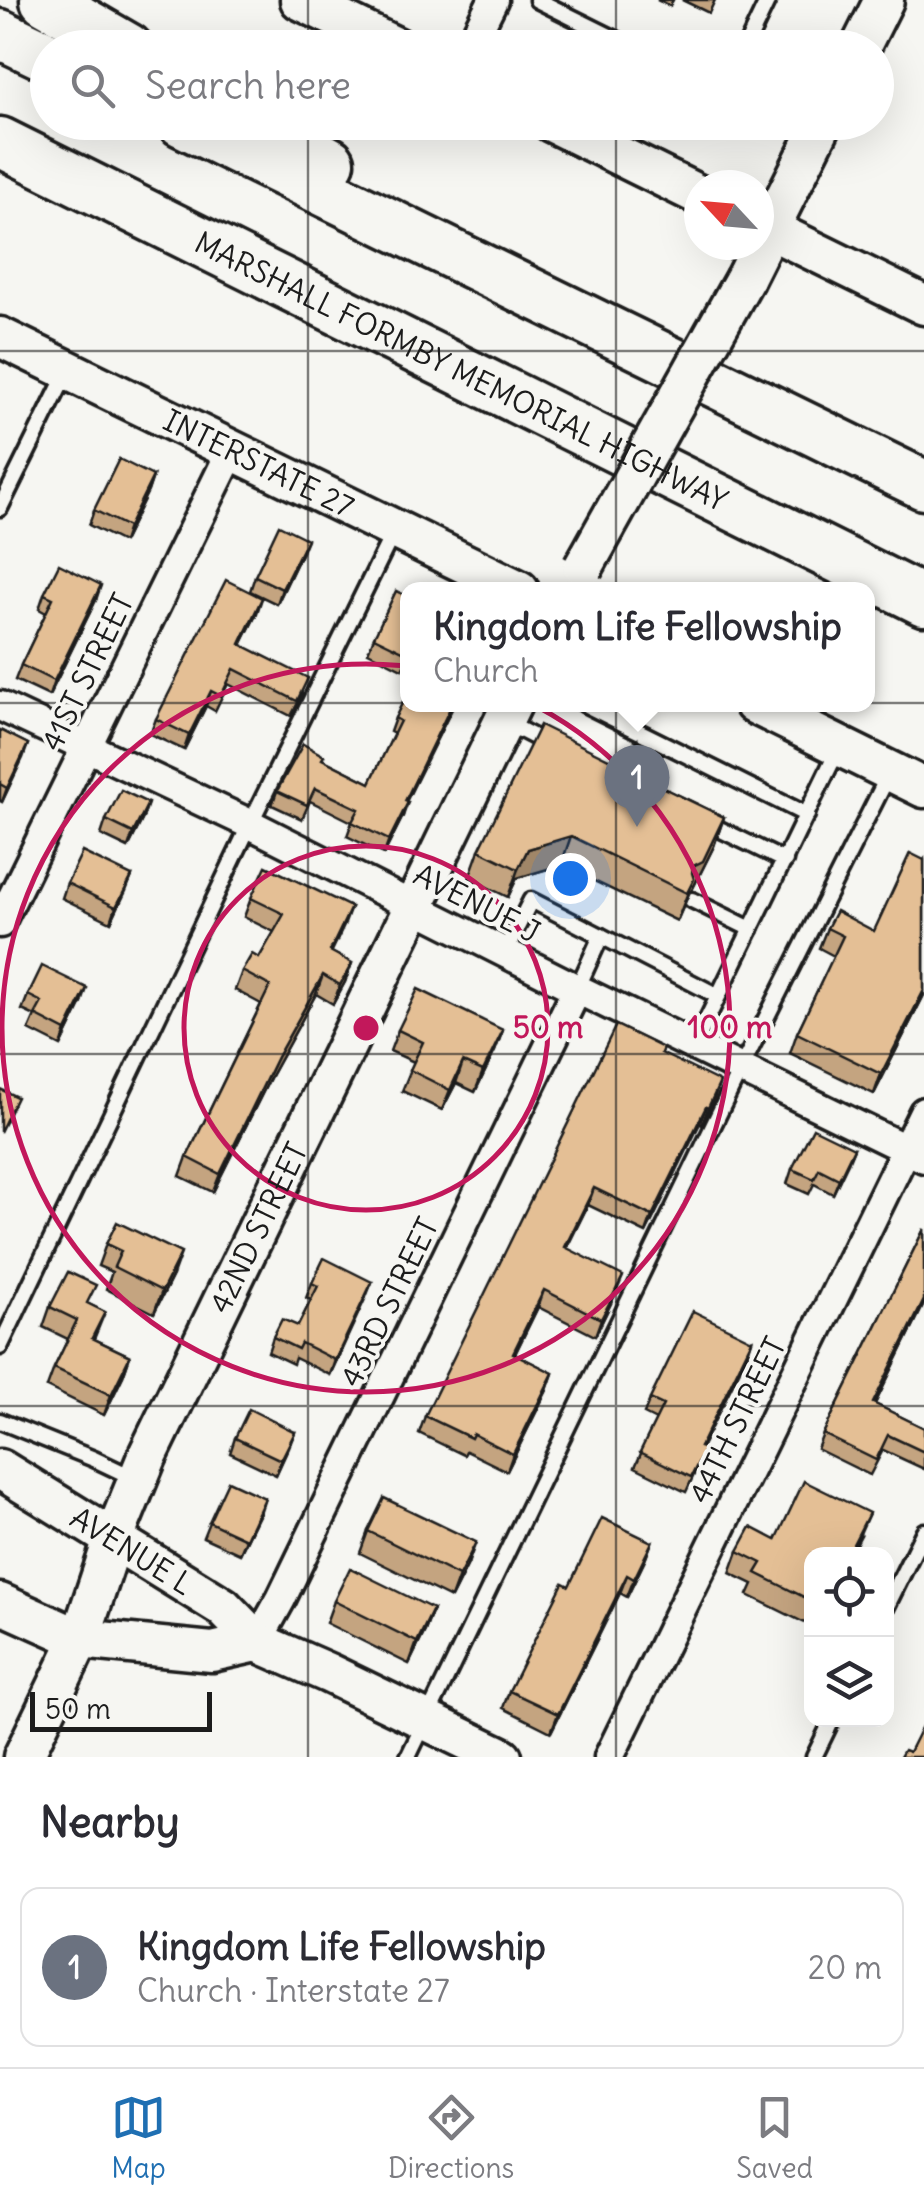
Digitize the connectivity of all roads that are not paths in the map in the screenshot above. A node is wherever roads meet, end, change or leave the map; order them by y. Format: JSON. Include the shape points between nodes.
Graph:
{"nodes":[{"id":1,"x":44,"y":0,"type":"edge"},
{"id":2,"x":300,"y":0,"type":"edge"},
{"id":3,"x":493,"y":0,"type":"edge"},
{"id":4,"x":538,"y":0,"type":"edge"},
{"id":5,"x":768,"y":0,"type":"edge"},
{"id":6,"x":884,"y":0,"type":"edge"},
{"id":7,"x":96,"y":30,"type":"edge"},
{"id":8,"x":361,"y":30,"type":"edge"},
{"id":9,"x":478,"y":30,"type":"edge"},
{"id":10,"x":598,"y":30,"type":"edge"},
{"id":11,"x":753,"y":30,"type":"edge"},
{"id":12,"x":869,"y":30,"type":"edge"},
{"id":13,"x":0,"y":34,"type":"edge"},
{"id":14,"x":30,"y":48,"type":"edge"},
{"id":15,"x":219,"y":140,"type":"edge"},
{"id":16,"x":291,"y":140,"type":"edge"},
{"id":17,"x":587,"y":140,"type":"edge"},
{"id":18,"x":809,"y":140,"type":"edge"},
{"id":19,"x":0,"y":142,"type":"edge"},
{"id":20,"x":0,"y":156,"type":"edge"},
{"id":21,"x":684,"y":188,"type":"edge"},
{"id":22,"x":774,"y":208,"type":"edge"},
{"id":23,"x":171,"y":226,"type":"junction"},
{"id":24,"x":774,"y":232,"type":"edge"},
{"id":25,"x":752,"y":260,"type":"edge"},
{"id":26,"x":924,"y":305,"type":"edge"},
{"id":27,"x":0,"y":336,"type":"edge"},
{"id":28,"x":648,"y":349,"type":"junction"},
{"id":29,"x":68,"y":370,"type":"junction"},
{"id":30,"x":792,"y":420,"type":"junction"},
{"id":31,"x":232,"y":450,"type":"junction"},
{"id":32,"x":924,"y":473,"type":"edge"},
{"id":33,"x":924,"y":485,"type":"edge"},
{"id":34,"x":0,"y":508,"type":"edge"},
{"id":35,"x":739,"y":511,"type":"junction"},
{"id":36,"x":395,"y":529,"type":"junction"},
{"id":37,"x":577,"y":579,"type":"edge"},
{"id":38,"x":503,"y":582,"type":"edge"},
{"id":39,"x":839,"y":582,"type":"edge"},
{"id":40,"x":924,"y":601,"type":"edge"},
{"id":41,"x":875,"y":607,"type":"edge"},
{"id":42,"x":924,"y":636,"type":"edge"},
{"id":43,"x":0,"y":706,"type":"edge"},
{"id":44,"x":600,"y":712,"type":"edge"},
{"id":45,"x":770,"y":712,"type":"edge"},
{"id":46,"x":508,"y":713,"type":"edge"},
{"id":47,"x":839,"y":746,"type":"junction"},
{"id":48,"x":86,"y":748,"type":"junction"},
{"id":49,"x":554,"y":748,"type":"edge"},
{"id":50,"x":890,"y":771,"type":"junction"},
{"id":51,"x":924,"y":788,"type":"edge"},
{"id":52,"x":807,"y":816,"type":"junction"},
{"id":53,"x":698,"y":819,"type":"edge"},
{"id":54,"x":250,"y":824,"type":"junction"},
{"id":55,"x":785,"y":861,"type":"junction"},
{"id":56,"x":692,"y":900,"type":"edge"},
{"id":57,"x":414,"y":908,"type":"junction"},
{"id":58,"x":0,"y":922,"type":"edge"},
{"id":59,"x":751,"y":929,"type":"junction"},
{"id":60,"x":601,"y":936,"type":"junction"},
{"id":61,"x":504,"y":952,"type":"junction"},
{"id":62,"x":577,"y":989,"type":"junction"},
{"id":63,"x":718,"y":996,"type":"junction"},
{"id":64,"x":694,"y":1046,"type":"junction"},
{"id":65,"x":741,"y":1068,"type":"junction"},
{"id":66,"x":924,"y":1112,"type":"edge"},
{"id":67,"x":915,"y":1153,"type":"edge"},
{"id":68,"x":0,"y":1347,"type":"edge"},
{"id":69,"x":0,"y":1421,"type":"edge"},
{"id":70,"x":0,"y":1470,"type":"edge"},
{"id":71,"x":137,"y":1479,"type":"junction"},
{"id":72,"x":924,"y":1531,"type":"edge"},
{"id":73,"x":113,"y":1540,"type":"junction"},
{"id":74,"x":894,"y":1592,"type":"edge"},
{"id":75,"x":0,"y":1603,"type":"edge"},
{"id":76,"x":80,"y":1638,"type":"junction"},
{"id":77,"x":258,"y":1642,"type":"junction"},
{"id":78,"x":426,"y":1721,"type":"junction"},
{"id":79,"x":829,"y":1727,"type":"edge"},
{"id":80,"x":23,"y":1757,"type":"edge"},
{"id":81,"x":408,"y":1757,"type":"edge"},
{"id":82,"x":502,"y":1757,"type":"edge"},
{"id":83,"x":609,"y":1757,"type":"edge"},
{"id":84,"x":814,"y":1757,"type":"edge"}],
"edges":[{"from":1,"to":7,"type":"highway"},
{"from":2,"to":8,"type":"street"},
{"from":3,"to":9,"type":"street"},
{"from":4,"to":10,"type":"lane"},
{"from":5,"to":11,"type":"lane"},
{"from":6,"to":12,"type":"street"},
{"from":13,"to":14,"type":"highway"},
{"from":15,"to":28,"type":"highway"},
{"from":16,"to":28,"type":"highway"},
{"from":17,"to":21,"type":"street"},
{"from":18,"to":22,"type":"street"},
{"from":19,"to":23,"type":"highway","name":"MARSHALL FORMBY MEMORIAL HIGHWAY"},
{"from":20,"to":23,"type":"highway"},
{"from":23,"to":35,"type":"highway","name":"MARSHALL FORMBY MEMORIAL HIGHWAY"},
{"from":24,"to":26,"type":"street"},
{"from":25,"to":37,"type":"street","bridge":true},
{"from":27,"to":29,"type":"street","name":"INTERSTATE 27"},
{"from":28,"to":30,"type":"highway"},
{"from":29,"to":31,"type":"street","name":"INTERSTATE 27"},
{"from":29,"to":34,"type":"lane"},
{"from":30,"to":32,"type":"highway"},
{"from":30,"to":33,"type":"highway"},
{"from":31,"to":36,"type":"street","name":"INTERSTATE 27"},
{"from":31,"to":48,"type":"street","name":"41ST STREET"},
{"from":35,"to":39,"type":"highway"},
{"from":35,"to":40,"type":"highway","name":"MARSHALL FORMBY MEMORIAL HIGHWAY"},
{"from":36,"to":38,"type":"street","name":"INTERSTATE 27"},
{"from":36,"to":54,"type":"lane"},
{"from":41,"to":42,"type":"highway"},
{"from":43,"to":48,"type":"street","name":"AVENUE J"},
{"from":44,"to":52,"type":"lane"},
{"from":45,"to":47,"type":"street"},
{"from":46,"to":49,"type":"lane"},
{"from":46,"to":57,"type":"street","name":"42ND STREET"},
{"from":47,"to":50,"type":"street"},
{"from":47,"to":52,"type":"lane"},
{"from":48,"to":54,"type":"street","name":"AVENUE J"},
{"from":48,"to":58,"type":"street","name":"41ST STREET"},
{"from":50,"to":51,"type":"street"},
{"from":50,"to":65,"type":"lane"},
{"from":52,"to":55,"type":"lane"},
{"from":53,"to":55,"type":"lane"},
{"from":54,"to":57,"type":"street","name":"AVENUE J"},
{"from":54,"to":68,"type":"lane"},
{"from":55,"to":59,"type":"lane"},
{"from":56,"to":59,"type":"lane"},
{"from":57,"to":61,"type":"street","name":"AVENUE J"},
{"from":57,"to":71,"type":"street","name":"42ND STREET"},
{"from":59,"to":63,"type":"lane"},
{"from":60,"to":61,"type":"lane","via":[[531,900]]},
{"from":60,"to":62,"type":"lane"},
{"from":60,"to":63,"type":"lane"},
{"from":61,"to":62,"type":"street","name":"AVENUE J"},
{"from":62,"to":64,"type":"street","name":"AVENUE J"},
{"from":62,"to":77,"type":"street","name":"43RD STREET"},
{"from":63,"to":64,"type":"lane"},
{"from":64,"to":65,"type":"street","name":"AVENUE J"},
{"from":65,"to":67,"type":"street","name":"AVENUE J"},
{"from":65,"to":78,"type":"lane"},
{"from":66,"to":67,"type":"street","name":"44TH STREET"},
{"from":67,"to":83,"type":"street","name":"44TH STREET"},
{"from":69,"to":71,"type":"lane"},
{"from":70,"to":73,"type":"street","name":"AVENUE L"},
{"from":71,"to":73,"type":"street","name":"42ND STREET"},
{"from":72,"to":74,"type":"lane"},
{"from":73,"to":76,"type":"street","name":"42ND STREET"},
{"from":73,"to":77,"type":"street","name":"AVENUE L","via":[[223,1607]]},
{"from":75,"to":76,"type":"street"},
{"from":76,"to":77,"type":"street","via":[[212,1652]]},
{"from":76,"to":80,"type":"street","name":"42ND STREET"},
{"from":77,"to":78,"type":"street","name":"AVENUE L"},
{"from":78,"to":81,"type":"lane"},
{"from":78,"to":82,"type":"street","name":"AVENUE L"},
{"from":79,"to":84,"type":"lane"}]}
